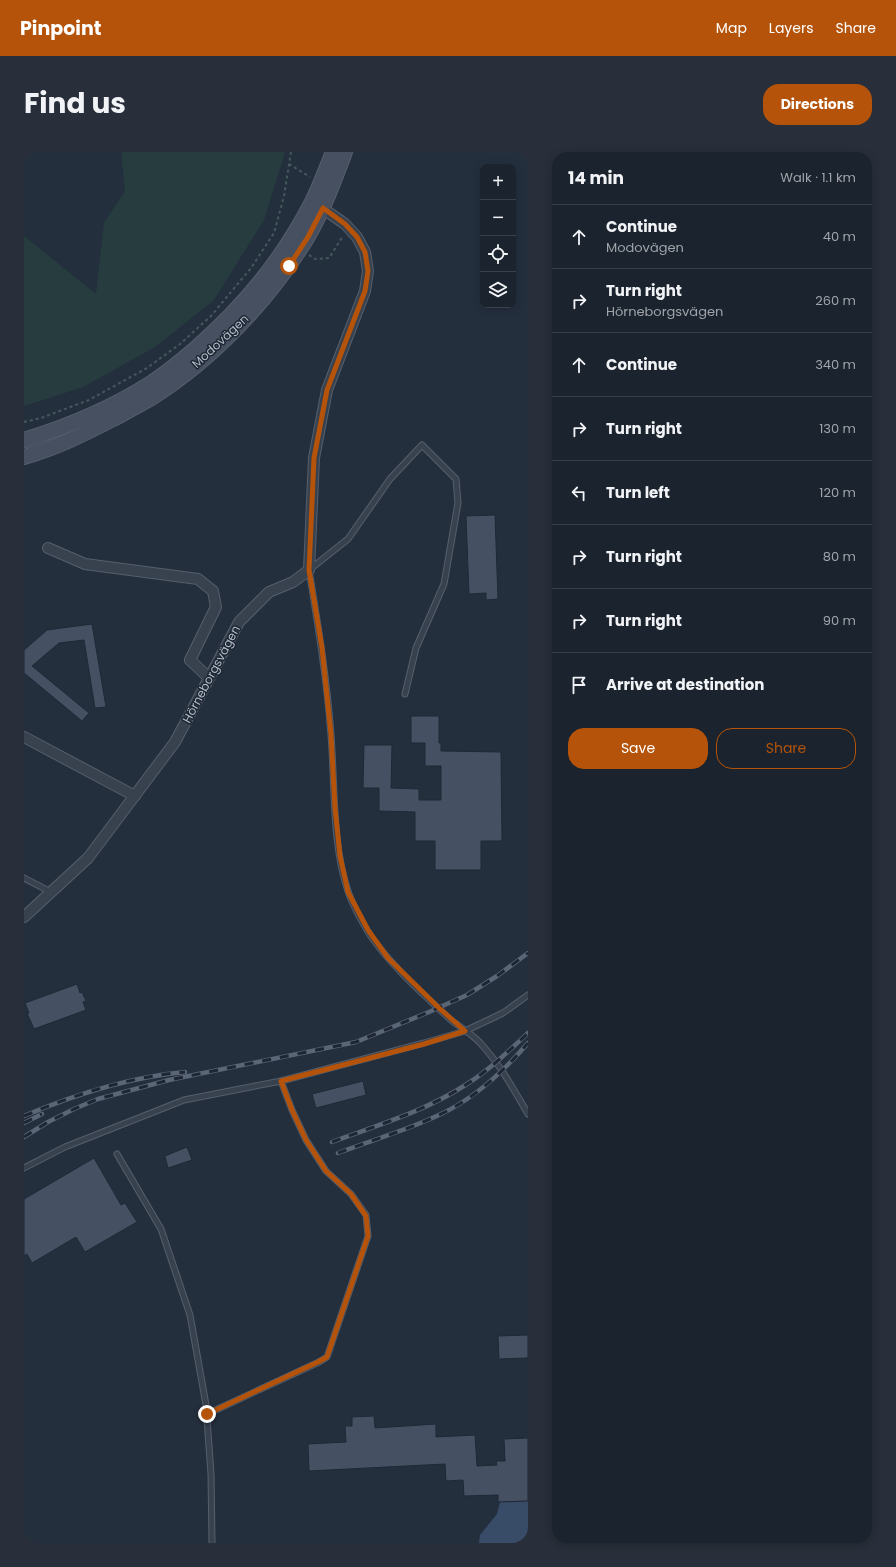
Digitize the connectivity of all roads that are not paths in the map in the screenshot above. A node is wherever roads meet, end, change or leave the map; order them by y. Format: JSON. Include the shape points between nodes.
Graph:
{"nodes":[{"id":1,"x":333,"y":152,"type":"edge"},
{"id":2,"x":344,"y":152,"type":"edge"},
{"id":3,"x":318,"y":205,"type":"junction"},
{"id":4,"x":24,"y":440,"type":"edge"},
{"id":5,"x":24,"y":457,"type":"edge"},
{"id":6,"x":48,"y":548,"type":"dead end"},
{"id":7,"x":309,"y":570,"type":"junction"},
{"id":8,"x":209,"y":678,"type":"junction"},
{"id":9,"x":405,"y":694,"type":"dead end"},
{"id":10,"x":24,"y":737,"type":"edge"},
{"id":11,"x":135,"y":796,"type":"junction"},
{"id":12,"x":24,"y":878,"type":"edge"},
{"id":13,"x":51,"y":892,"type":"junction"},
{"id":14,"x":24,"y":918,"type":"edge"},
{"id":15,"x":528,"y":995,"type":"edge"},
{"id":16,"x":465,"y":1031,"type":"junction"},
{"id":17,"x":281,"y":1081,"type":"junction"},
{"id":18,"x":528,"y":1114,"type":"edge"},
{"id":19,"x":117,"y":1154,"type":"dead end"},
{"id":20,"x":24,"y":1168,"type":"edge"},
{"id":21,"x":207,"y":1414,"type":"junction"},
{"id":22,"x":212,"y":1543,"type":"edge"}],
"edges":[{"from":1,"to":3,"type":"main road","name":"Modovägen","via":[[320,184]]},
{"from":2,"to":3,"type":"main road","name":"Modovägen"},
{"from":3,"to":4,"type":"main road","name":"Modovägen","via":[[297,229],[257,288],[233,314],[179,363],[148,385],[111,404],[73,422]]},
{"from":3,"to":5,"type":"main road","name":"Modovägen","via":[[308,237],[276,283],[214,350],[152,397],[79,437]]},
{"from":3,"to":7,"type":"street","via":[[345,224],[357,237],[365,252],[368,271],[365,291],[327,390],[314,458]]},
{"from":6,"to":8,"type":"street","via":[[85,564],[198,579],[213,591],[216,607],[190,660]]},
{"from":7,"to":8,"type":"street","name":"Hörneborgsvägen","via":[[293,582],[269,592],[239,622]]},
{"from":7,"to":9,"type":"lane","via":[[348,540],[390,479],[422,445],[456,479],[458,503],[444,584],[416,648]]},
{"from":7,"to":16,"type":"lane","via":[[322,648],[340,856],[348,892],[368,930],[388,958]]},
{"from":8,"to":11,"type":"street","name":"Hörneborgsvägen","via":[[175,742]]},
{"from":10,"to":11,"type":"street"},
{"from":11,"to":13,"type":"street","name":"Hörneborgsvägen","via":[[88,858]]},
{"from":12,"to":13,"type":"lane"},
{"from":13,"to":14,"type":"street","name":"Hörneborgsvägen"},
{"from":15,"to":16,"type":"lane","via":[[503,1013]]},
{"from":16,"to":17,"type":"lane"},
{"from":16,"to":18,"type":"lane","via":[[481,1044],[509,1080]]},
{"from":17,"to":20,"type":"lane","via":[[184,1100],[65,1147]]},
{"from":17,"to":21,"type":"lane","via":[[306,1140],[326,1171],[351,1194],[366,1216],[368,1236],[327,1357]]},
{"from":19,"to":21,"type":"lane","via":[[161,1229],[166,1243],[190,1315]]},
{"from":21,"to":22,"type":"lane"}]}
